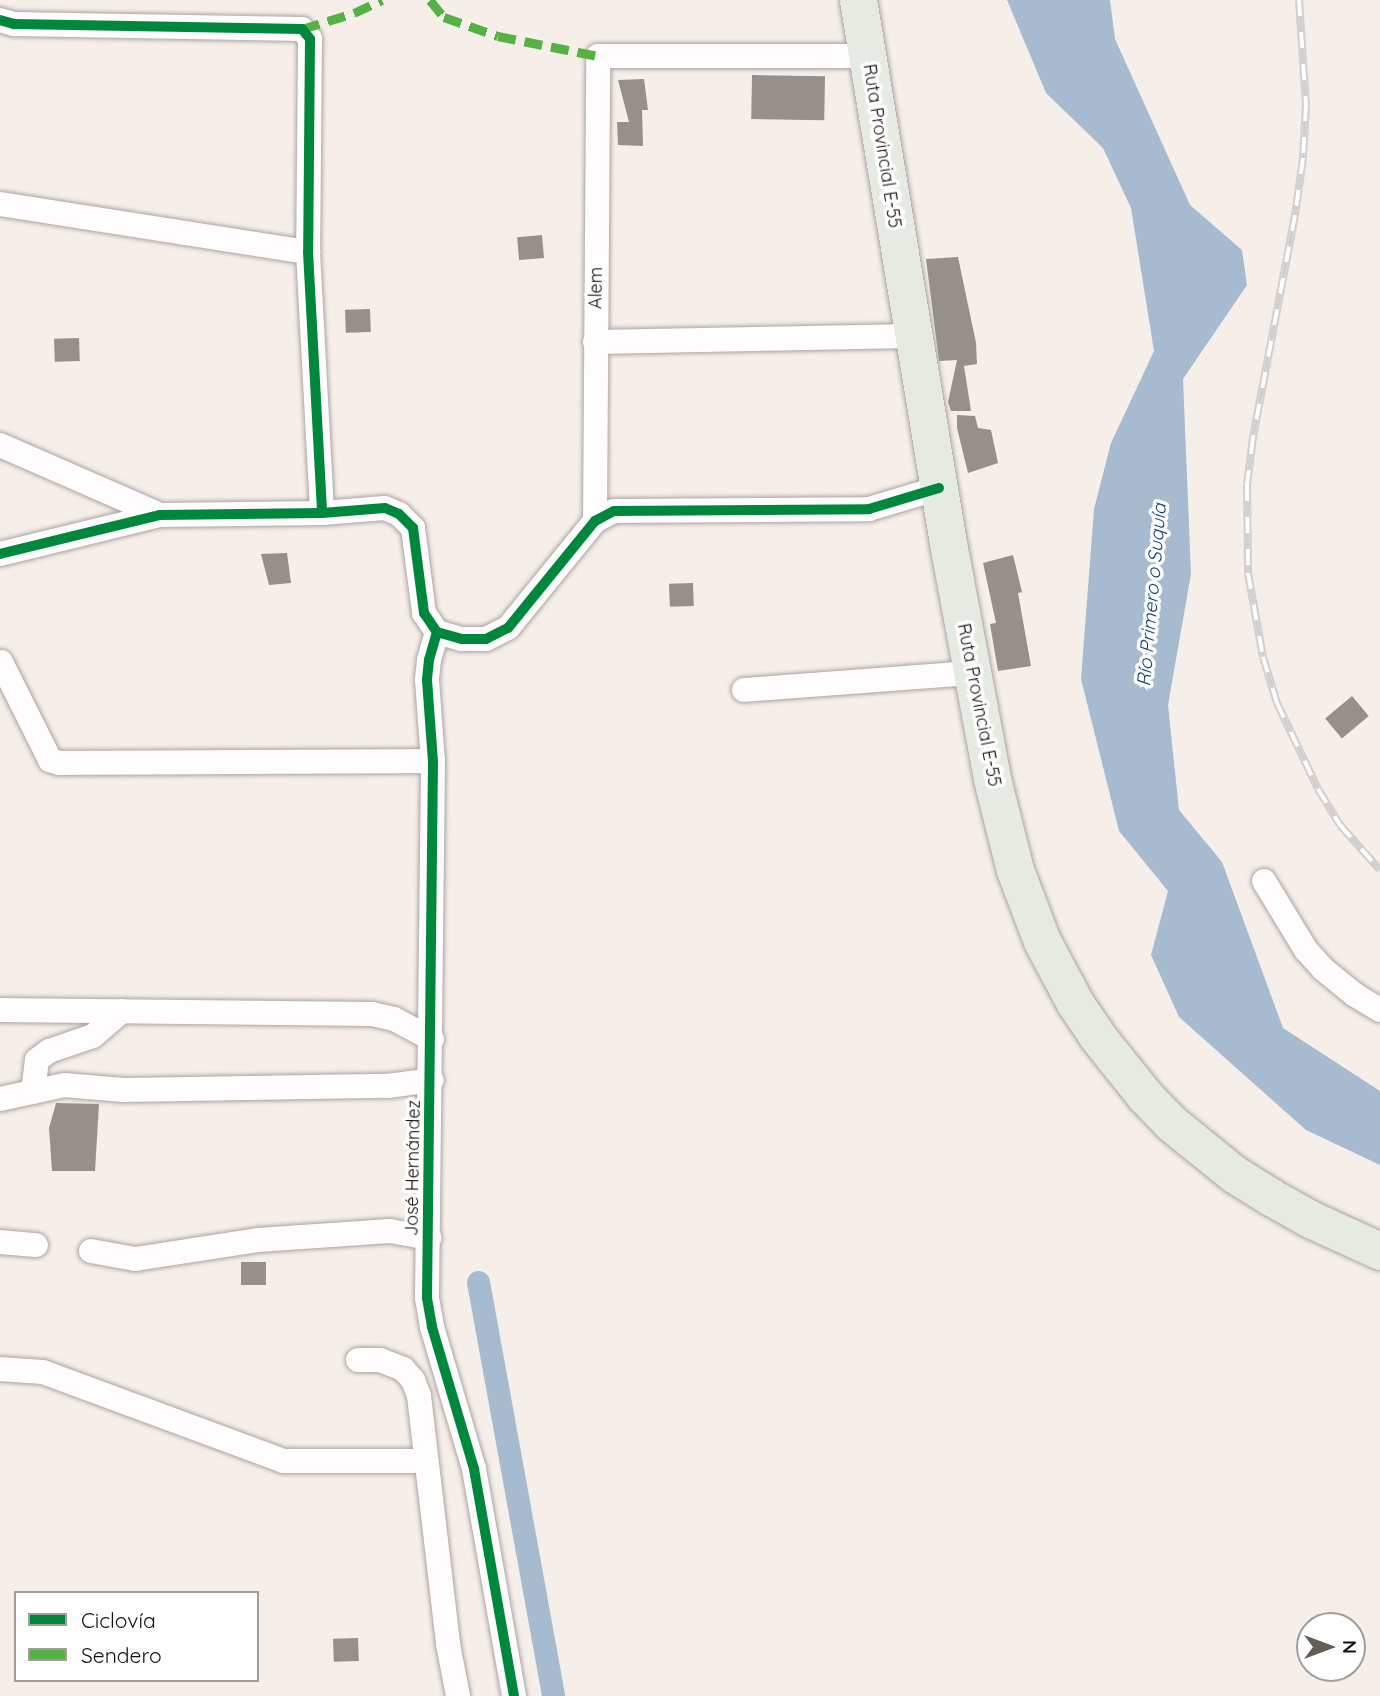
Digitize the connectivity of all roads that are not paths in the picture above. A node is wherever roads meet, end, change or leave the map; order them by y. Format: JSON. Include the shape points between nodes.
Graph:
{"nodes":[{"id":1,"x":858,"y":0,"type":"edge"},
{"id":2,"x":0,"y":20,"type":"edge"},
{"id":3,"x":867,"y":57,"type":"junction"},
{"id":4,"x":0,"y":204,"type":"edge"},
{"id":5,"x":308,"y":252,"type":"junction"},
{"id":6,"x":913,"y":336,"type":"junction"},
{"id":7,"x":595,"y":342,"type":"junction"},
{"id":8,"x":0,"y":445,"type":"edge"},
{"id":9,"x":939,"y":488,"type":"junction"},
{"id":10,"x":322,"y":513,"type":"junction"},
{"id":11,"x":160,"y":515,"type":"junction"},
{"id":12,"x":595,"y":521,"type":"junction"},
{"id":13,"x":0,"y":554,"type":"edge"},
{"id":14,"x":437,"y":632,"type":"junction"},
{"id":15,"x":1,"y":662,"type":"edge"},
{"id":16,"x":972,"y":673,"type":"junction"},
{"id":17,"x":744,"y":690,"type":"dead end"},
{"id":18,"x":433,"y":761,"type":"junction"},
{"id":19,"x":1264,"y":881,"type":"dead end"},
{"id":20,"x":0,"y":1010,"type":"edge"},
{"id":21,"x":1380,"y":1010,"type":"edge"},
{"id":22,"x":122,"y":1012,"type":"junction"},
{"id":23,"x":432,"y":1039,"type":"junction"},
{"id":24,"x":432,"y":1080,"type":"junction"},
{"id":25,"x":33,"y":1092,"type":"junction"},
{"id":26,"x":0,"y":1099,"type":"edge"},
{"id":27,"x":429,"y":1238,"type":"junction"},
{"id":28,"x":0,"y":1242,"type":"edge"},
{"id":29,"x":36,"y":1245,"type":"dead end"},
{"id":30,"x":90,"y":1251,"type":"dead end"},
{"id":31,"x":1380,"y":1251,"type":"edge"},
{"id":32,"x":358,"y":1360,"type":"dead end"},
{"id":33,"x":0,"y":1369,"type":"edge"},
{"id":34,"x":424,"y":1461,"type":"junction"},
{"id":35,"x":458,"y":1696,"type":"edge"},
{"id":36,"x":514,"y":1696,"type":"edge"}],
"edges":[{"from":1,"to":3,"type":"main road","name":"Ruta Provincial E-55"},
{"from":2,"to":5,"type":"street","via":[[14,24],[302,29],[310,39]]},
{"from":3,"to":6,"type":"main road","name":"Ruta Provincial E-55"},
{"from":3,"to":7,"type":"street","name":"Alem","via":[[598,56]]},
{"from":4,"to":5,"type":"street"},
{"from":5,"to":10,"type":"street"},
{"from":6,"to":7,"type":"street"},
{"from":6,"to":9,"type":"main road","name":"Ruta Provincial E-55"},
{"from":7,"to":12,"type":"street","name":"Alem"},
{"from":8,"to":11,"type":"street"},
{"from":9,"to":12,"type":"street","via":[[869,509],[634,509],[614,511]]},
{"from":9,"to":16,"type":"main road","name":"Ruta Provincial E-55"},
{"from":10,"to":11,"type":"street"},
{"from":10,"to":14,"type":"street","via":[[385,508],[413,528],[424,613]]},
{"from":11,"to":13,"type":"street"},
{"from":12,"to":14,"type":"street","via":[[508,628],[486,639]]},
{"from":14,"to":18,"type":"street","name":"José Hernández","via":[[427,680]]},
{"from":15,"to":18,"type":"street","via":[[50,760],[60,763]]},
{"from":16,"to":17,"type":"street"},
{"from":16,"to":31,"type":"main road","name":"Ruta Provincial E-55","via":[[1015,870],[1058,974],[1097,1035],[1145,1096],[1202,1150],[1310,1219]]},
{"from":18,"to":23,"type":"street","name":"José Hernández"},
{"from":19,"to":21,"type":"street","via":[[1306,950],[1323,969]]},
{"from":20,"to":22,"type":"street"},
{"from":22,"to":23,"type":"street","via":[[372,1014],[394,1019]]},
{"from":22,"to":25,"type":"street","via":[[93,1037],[49,1051],[37,1060]]},
{"from":23,"to":24,"type":"street","name":"José Hernández"},
{"from":24,"to":25,"type":"street","via":[[388,1086],[124,1090],[64,1085]]},
{"from":24,"to":27,"type":"street","name":"José Hernández"},
{"from":25,"to":26,"type":"street"},
{"from":27,"to":30,"type":"street","via":[[390,1231],[258,1240],[135,1259]]},
{"from":27,"to":36,"type":"street","name":"José Hernández","via":[[427,1298],[432,1327],[474,1469]]},
{"from":28,"to":29,"type":"street"},
{"from":32,"to":34,"type":"street","via":[[393,1364],[413,1380],[419,1396]]},
{"from":33,"to":34,"type":"street","via":[[66,1379],[283,1461]]},
{"from":34,"to":35,"type":"street"}]}
